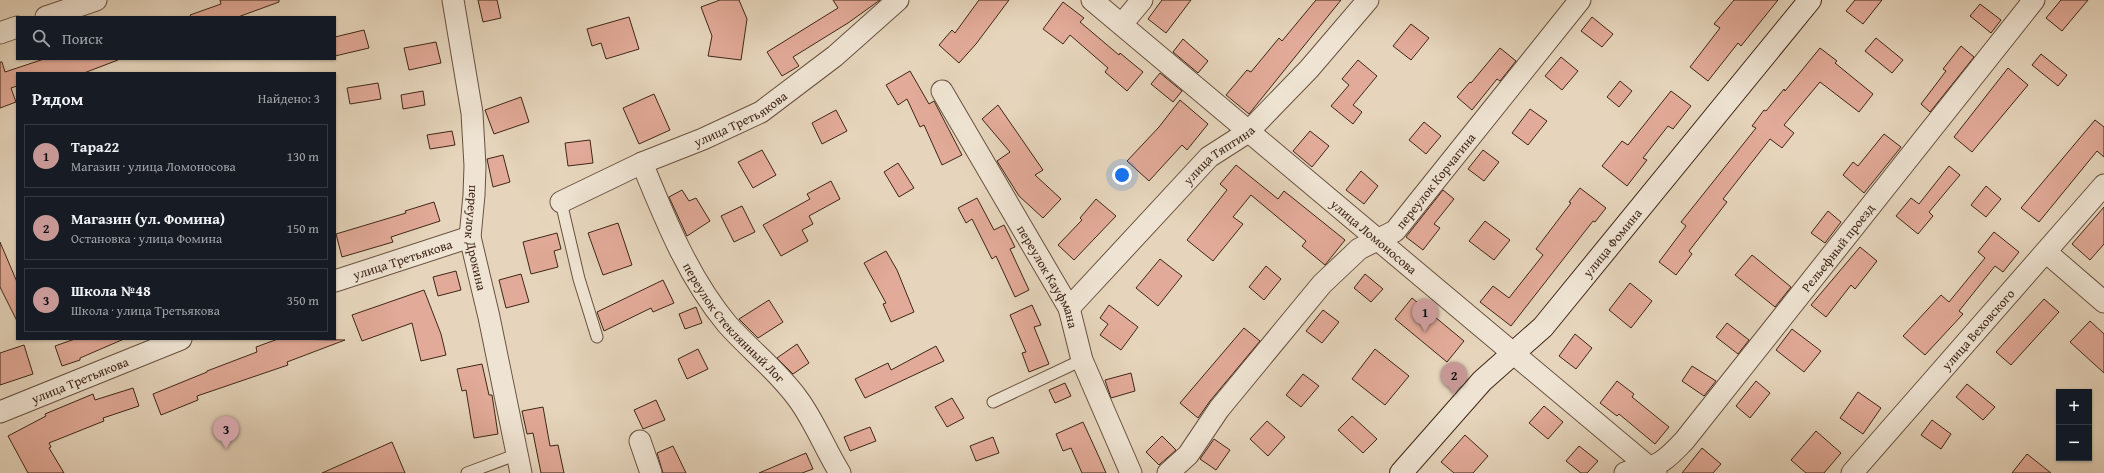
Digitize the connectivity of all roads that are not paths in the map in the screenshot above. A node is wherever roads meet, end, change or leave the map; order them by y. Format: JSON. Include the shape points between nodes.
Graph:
{"nodes":[{"id":1,"x":96,"y":0,"type":"edge"},
{"id":2,"x":453,"y":0,"type":"edge"},
{"id":3,"x":898,"y":0,"type":"edge"},
{"id":4,"x":1092,"y":0,"type":"edge"},
{"id":5,"x":1142,"y":0,"type":"edge"},
{"id":6,"x":1368,"y":0,"type":"edge"},
{"id":7,"x":1580,"y":0,"type":"edge"},
{"id":8,"x":1810,"y":0,"type":"edge"},
{"id":9,"x":2034,"y":0,"type":"edge"},
{"id":10,"x":49,"y":16,"type":"edge"},
{"id":11,"x":1122,"y":24,"type":"junction"},
{"id":12,"x":16,"y":27,"type":"edge"},
{"id":13,"x":0,"y":33,"type":"edge"},
{"id":14,"x":942,"y":91,"type":"dead end"},
{"id":15,"x":1248,"y":132,"type":"junction"},
{"id":16,"x":642,"y":163,"type":"junction"},
{"id":17,"x":2104,"y":185,"type":"edge"},
{"id":18,"x":561,"y":202,"type":"joint"},
{"id":19,"x":470,"y":237,"type":"junction"},
{"id":20,"x":1377,"y":241,"type":"junction"},
{"id":21,"x":2046,"y":252,"type":"junction"},
{"id":22,"x":336,"y":281,"type":"edge"},
{"id":23,"x":2104,"y":302,"type":"edge"},
{"id":24,"x":1069,"y":308,"type":"junction"},
{"id":25,"x":597,"y":337,"type":"dead end"},
{"id":26,"x":179,"y":340,"type":"edge"},
{"id":27,"x":1514,"y":354,"type":"junction"},
{"id":28,"x":1082,"y":360,"type":"junction"},
{"id":29,"x":993,"y":402,"type":"dead end"},
{"id":30,"x":0,"y":412,"type":"edge"},
{"id":31,"x":640,"y":441,"type":"dead end"},
{"id":32,"x":520,"y":463,"type":"edge"},
{"id":33,"x":1653,"y":470,"type":"edge"},
{"id":34,"x":467,"y":473,"type":"edge"},
{"id":35,"x":651,"y":473,"type":"edge"},
{"id":36,"x":840,"y":473,"type":"edge"},
{"id":37,"x":1131,"y":473,"type":"edge"},
{"id":38,"x":1168,"y":473,"type":"edge"},
{"id":39,"x":1401,"y":473,"type":"edge"},
{"id":40,"x":1625,"y":473,"type":"edge"},
{"id":41,"x":1852,"y":473,"type":"edge"}],
"edges":[{"from":1,"to":10,"type":"street"},
{"from":2,"to":19,"type":"street","name":"переулок Дрокина","via":[[472,112],[475,173]]},
{"from":3,"to":16,"type":"street","name":"улица Третьякова","via":[[835,56],[761,112]]},
{"from":4,"to":11,"type":"street","name":"улица Ломоносова"},
{"from":5,"to":11,"type":"street"},
{"from":6,"to":15,"type":"street","name":"улица Тяптина","via":[[1309,69]]},
{"from":7,"to":20,"type":"street","name":"переулок Корчагина","via":[[1395,231]]},
{"from":8,"to":27,"type":"street","name":"улица Фомина","via":[[1543,327]]},
{"from":9,"to":33,"type":"street","name":"Рельефный проезд","via":[[1684,441]]},
{"from":11,"to":15,"type":"street","name":"улица Ломоносова"},
{"from":12,"to":13,"type":"street"},
{"from":14,"to":24,"type":"street","name":"переулок Кауфмана"},
{"from":15,"to":20,"type":"street","name":"улица Ломоносова"},
{"from":15,"to":24,"type":"street","name":"улица Тяптина","via":[[1209,157]]},
{"from":16,"to":18,"type":"street","name":"улица Третьякова"},
{"from":16,"to":36,"type":"street","name":"переулок Стеклянный Лог","via":[[675,241],[704,291],[727,323],[784,380],[799,400]]},
{"from":17,"to":21,"type":"street","name":"улица Веховского"},
{"from":18,"to":25,"type":"lane","via":[[579,279]]},
{"from":19,"to":22,"type":"street","name":"улица Третьякова"},
{"from":19,"to":32,"type":"street","name":"переулок Дрокина","via":[[490,317]]},
{"from":20,"to":27,"type":"street","name":"улица Ломоносова"},
{"from":20,"to":38,"type":"street","name":"переулок Корчагина","via":[[1359,249],[1322,284],[1219,409],[1188,456]]},
{"from":21,"to":23,"type":"street"},
{"from":21,"to":41,"type":"street","name":"улица Веховского"},
{"from":24,"to":28,"type":"street","name":"переулок Кауфмана"},
{"from":26,"to":30,"type":"street","name":"улица Третьякова"},
{"from":27,"to":33,"type":"street","name":"улица Ломоносова"},
{"from":27,"to":39,"type":"street","name":"улица Фомина","via":[[1482,382]]},
{"from":28,"to":29,"type":"lane"},
{"from":28,"to":37,"type":"street","name":"переулок Кауфмана"},
{"from":31,"to":35,"type":"street"},
{"from":32,"to":34,"type":"lane"},
{"from":33,"to":40,"type":"street","name":"Рельефный проезд","via":[[1636,468]]}]}
